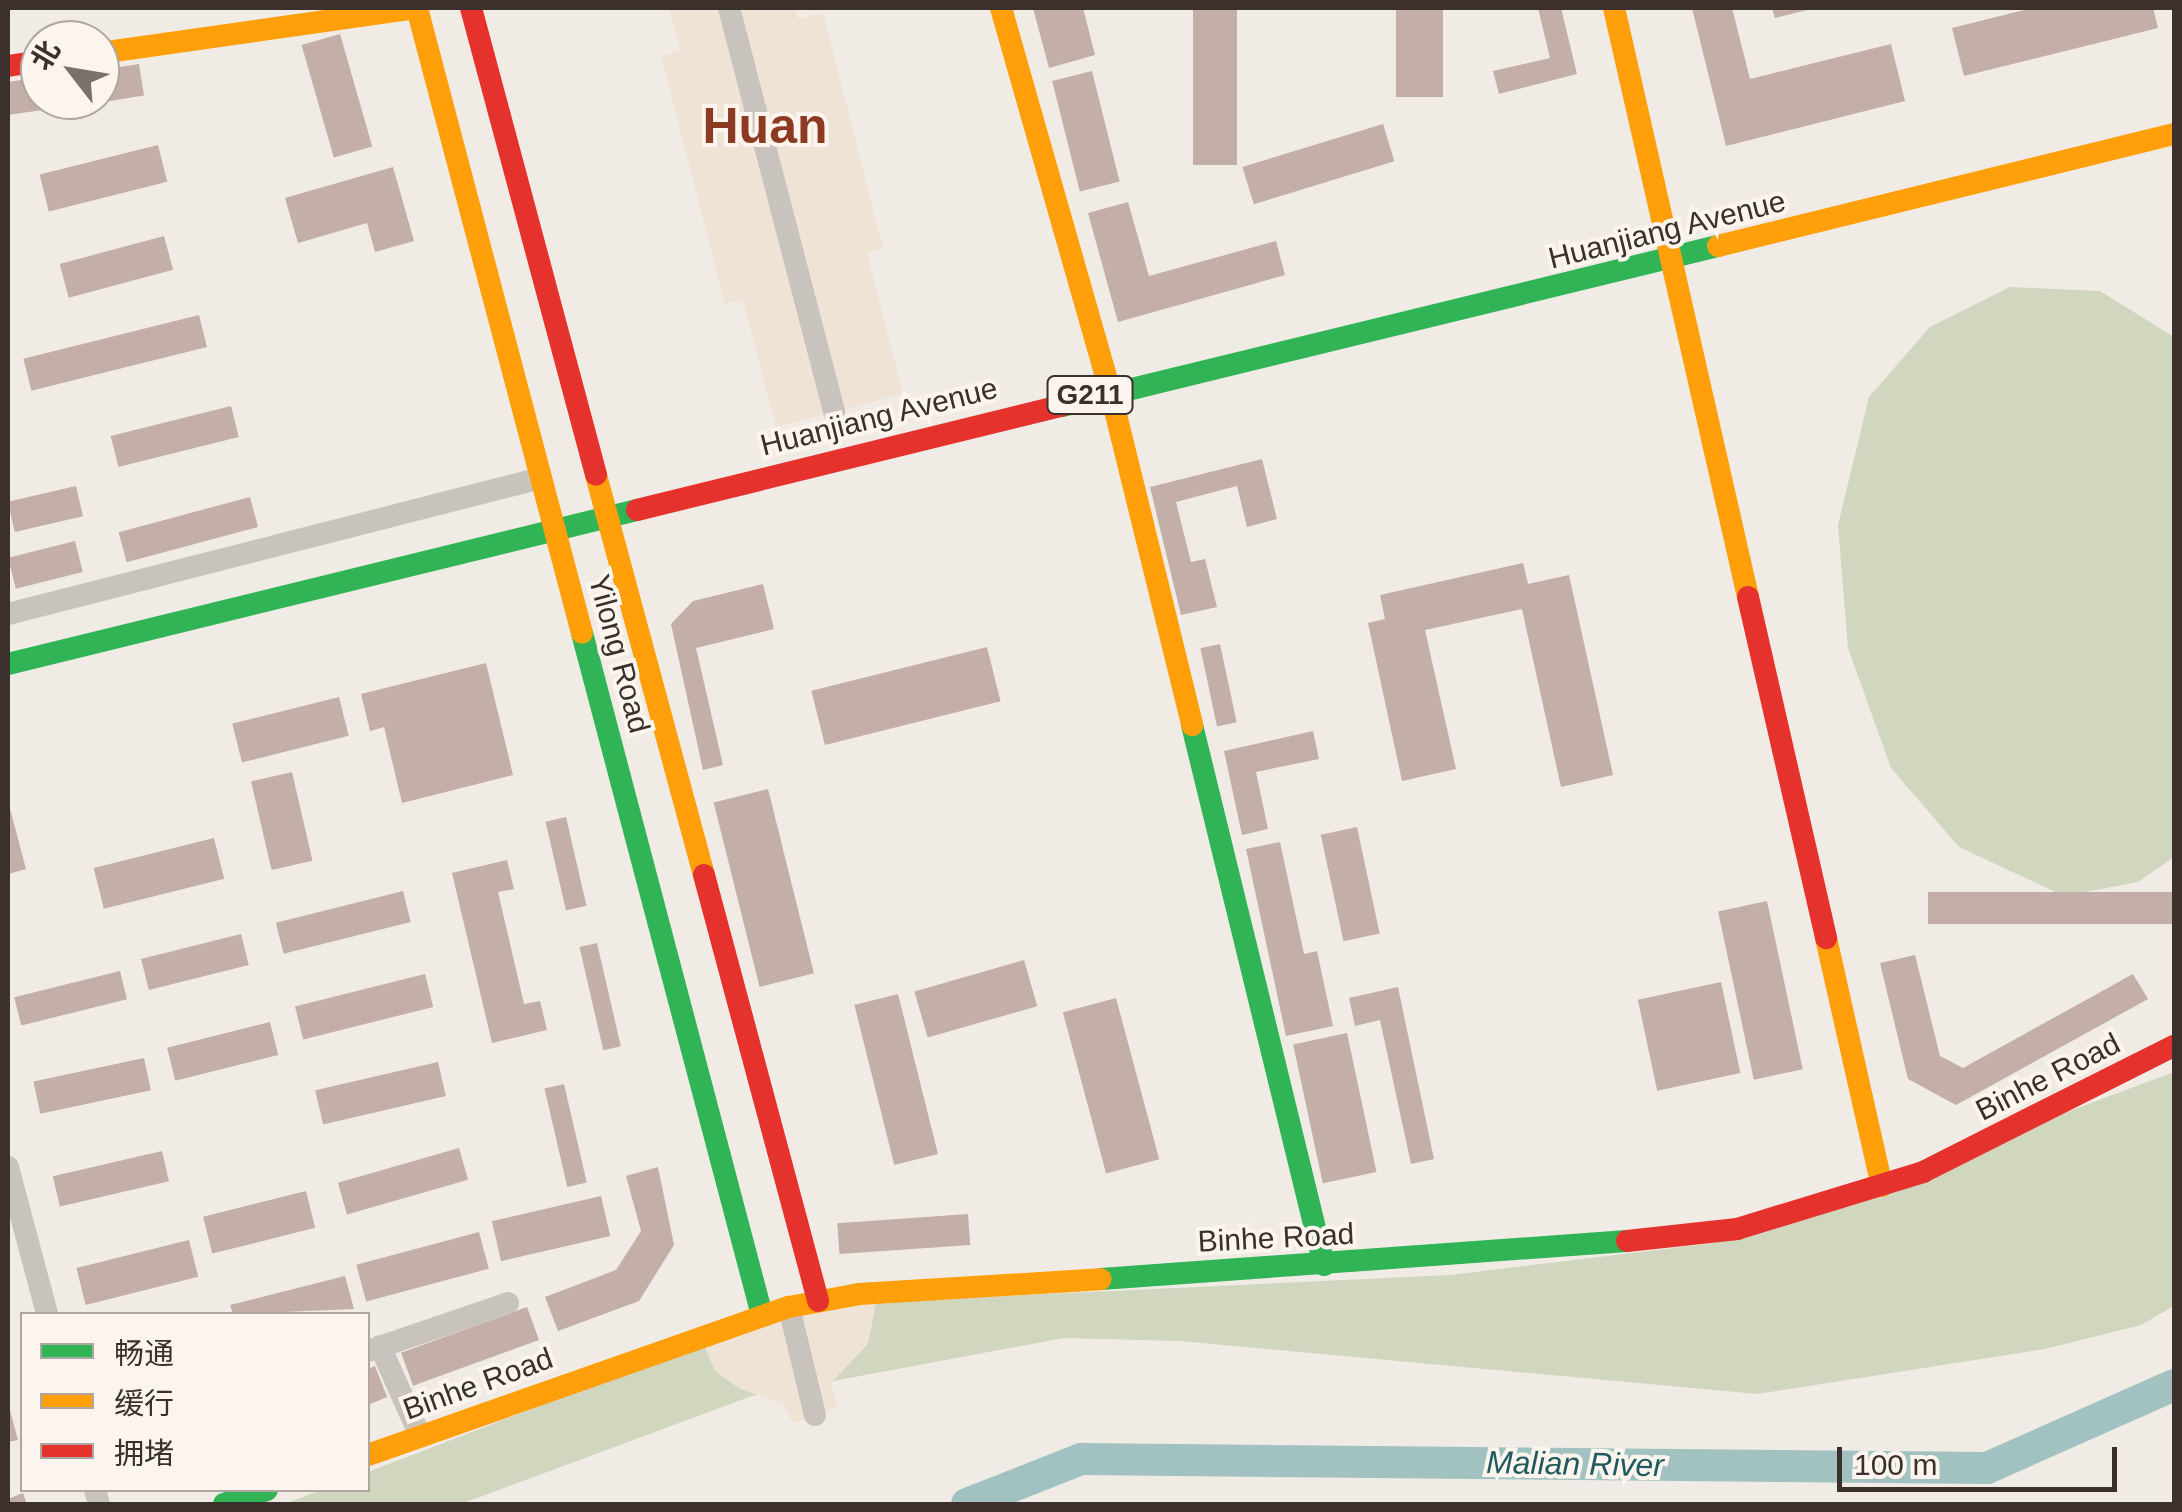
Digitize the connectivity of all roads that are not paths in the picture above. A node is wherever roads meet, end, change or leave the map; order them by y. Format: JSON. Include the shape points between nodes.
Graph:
{"nodes":[{"id":1,"x":416,"y":8,"type":"edge"},
{"id":2,"x":471,"y":8,"type":"edge"},
{"id":3,"x":728,"y":8,"type":"edge"},
{"id":4,"x":1001,"y":8,"type":"edge"},
{"id":5,"x":1614,"y":8,"type":"edge"},
{"id":6,"x":120,"y":49,"type":"edge"},
{"id":7,"x":2174,"y":134,"type":"edge"},
{"id":8,"x":2174,"y":157,"type":"edge"},
{"id":9,"x":1808,"y":250,"type":"dead end"},
{"id":10,"x":1671,"y":279,"type":"junction"},
{"id":11,"x":1596,"y":302,"type":"dead end"},
{"id":12,"x":1113,"y":401,"type":"junction"},
{"id":13,"x":834,"y":412,"type":"dead end"},
{"id":14,"x":541,"y":478,"type":"junction"},
{"id":15,"x":610,"y":526,"type":"junction"},
{"id":16,"x":558,"y":539,"type":"junction"},
{"id":17,"x":138,"y":581,"type":"junction"},
{"id":18,"x":8,"y":614,"type":"edge"},
{"id":19,"x":149,"y":628,"type":"junction"},
{"id":20,"x":8,"y":664,"type":"edge"},
{"id":21,"x":8,"y":688,"type":"edge"},
{"id":22,"x":2174,"y":1046,"type":"edge"},
{"id":23,"x":8,"y":1168,"type":"edge"},
{"id":24,"x":1882,"y":1186,"type":"junction"},
{"id":25,"x":1324,"y":1265,"type":"junction"},
{"id":26,"x":818,"y":1302,"type":"junction"},
{"id":27,"x":508,"y":1303,"type":"dead end"},
{"id":28,"x":789,"y":1307,"type":"junction"},
{"id":29,"x":47,"y":1312,"type":"edge"},
{"id":30,"x":762,"y":1316,"type":"junction"},
{"id":31,"x":374,"y":1348,"type":"edge"},
{"id":32,"x":815,"y":1416,"type":"dead end"},
{"id":33,"x":420,"y":1436,"type":"junction"},
{"id":34,"x":370,"y":1454,"type":"edge"},
{"id":35,"x":261,"y":1492,"type":"edge"},
{"id":36,"x":224,"y":1504,"type":"edge"}],
"edges":[{"from":1,"to":6,"type":"main road"},
{"from":1,"to":14,"type":"main road","name":"Yilong Road"},
{"from":2,"to":15,"type":"main road","name":"Yilong Road"},
{"from":3,"to":13,"type":"street"},
{"from":4,"to":12,"type":"main road"},
{"from":5,"to":10,"type":"main road"},
{"from":7,"to":10,"type":"main road","name":"Huanjiang Avenue","number":"G211"},
{"from":8,"to":9,"type":"main road","name":"Huanjiang Avenue"},
{"from":10,"to":12,"type":"main road","name":"Huanjiang Avenue","number":"G211"},
{"from":10,"to":24,"type":"main road"},
{"from":11,"to":12,"type":"main road","name":"Huanjiang Avenue","number":"G211"},
{"from":12,"to":15,"type":"main road","name":"Huanjiang Avenue","number":"G211"},
{"from":12,"to":25,"type":"main road"},
{"from":14,"to":16,"type":"main road","name":"Yilong Road"},
{"from":14,"to":17,"type":"street"},
{"from":15,"to":16,"type":"main road","name":"Huanjiang Avenue","number":"G211"},
{"from":15,"to":26,"type":"main road","name":"Yilong Road"},
{"from":16,"to":19,"type":"main road","name":"Huanjiang Avenue","number":"G211"},
{"from":16,"to":21,"type":"main road","name":"Huanjiang Avenue","number":"G211"},
{"from":16,"to":30,"type":"main road","name":"Yilong Road"},
{"from":17,"to":18,"type":"street"},
{"from":17,"to":19,"type":"street"},
{"from":19,"to":20,"type":"main road","name":"Huanjiang Avenue","number":"G211"},
{"from":22,"to":24,"type":"main road","name":"Binhe Road","via":[[2017,1128]]},
{"from":23,"to":29,"type":"street"},
{"from":24,"to":25,"type":"main road","name":"Binhe Road","via":[[1737,1229]]},
{"from":25,"to":26,"type":"main road","name":"Binhe Road"},
{"from":26,"to":28,"type":"main road","name":"Binhe Road"},
{"from":27,"to":31,"type":"street"},
{"from":28,"to":30,"type":"main road","name":"Binhe Road"},
{"from":28,"to":32,"type":"street"},
{"from":30,"to":33,"type":"main road","name":"Binhe Road"},
{"from":31,"to":33,"type":"street"},
{"from":33,"to":34,"type":"main road","name":"Binhe Road"},
{"from":35,"to":36,"type":"main road"}]}
